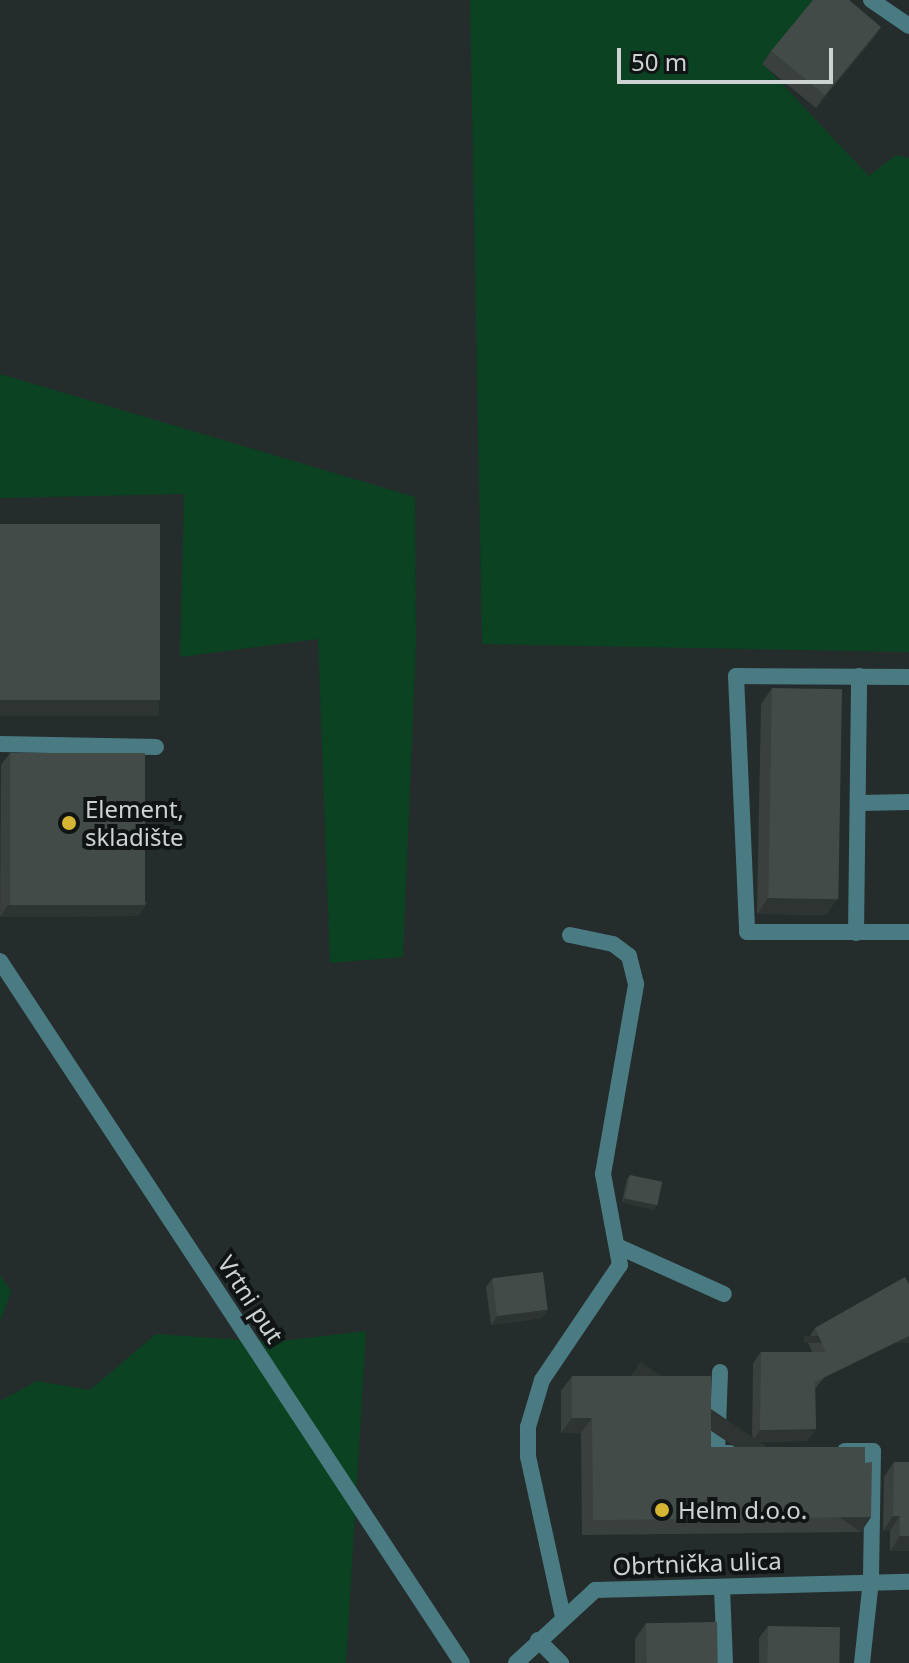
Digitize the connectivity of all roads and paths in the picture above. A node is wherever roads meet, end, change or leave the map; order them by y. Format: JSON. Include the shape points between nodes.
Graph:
{"nodes":[{"id":1,"x":871,"y":0,"type":"edge"},
{"id":2,"x":909,"y":26,"type":"edge"},
{"id":3,"x":859,"y":676,"type":"junction"},
{"id":4,"x":909,"y":677,"type":"edge"},
{"id":5,"x":0,"y":744,"type":"edge"},
{"id":6,"x":156,"y":747,"type":"dead end"},
{"id":7,"x":909,"y":802,"type":"edge"},
{"id":8,"x":861,"y":803,"type":"junction"},
{"id":9,"x":909,"y":932,"type":"edge"},
{"id":10,"x":856,"y":933,"type":"junction"},
{"id":11,"x":570,"y":935,"type":"dead end"},
{"id":12,"x":0,"y":961,"type":"edge"},
{"id":13,"x":617,"y":1246,"type":"junction"},
{"id":14,"x":724,"y":1294,"type":"dead end"},
{"id":15,"x":720,"y":1372,"type":"dead end"},
{"id":16,"x":826,"y":1451,"type":"edge"},
{"id":17,"x":748,"y":1453,"type":"edge"},
{"id":18,"x":871,"y":1580,"type":"junction"},
{"id":19,"x":909,"y":1582,"type":"edge"},
{"id":20,"x":722,"y":1588,"type":"junction"},
{"id":21,"x":563,"y":1617,"type":"junction"},
{"id":22,"x":538,"y":1640,"type":"junction"},
{"id":23,"x":462,"y":1663,"type":"edge"},
{"id":24,"x":516,"y":1663,"type":"edge"},
{"id":25,"x":561,"y":1663,"type":"edge"},
{"id":26,"x":725,"y":1663,"type":"edge"},
{"id":27,"x":862,"y":1663,"type":"edge"}],
"edges":[{"from":1,"to":2,"type":"street"},
{"from":3,"to":4,"type":"street"},
{"from":3,"to":8,"type":"street"},
{"from":3,"to":10,"type":"street","via":[[736,676],[747,932]]},
{"from":5,"to":6,"type":"street"},
{"from":7,"to":8,"type":"street"},
{"from":8,"to":10,"type":"street"},
{"from":9,"to":10,"type":"street"},
{"from":11,"to":13,"type":"street","via":[[613,944],[629,956],[636,971],[603,1174]]},
{"from":12,"to":23,"type":"street","name":"Vrtni put"},
{"from":13,"to":14,"type":"street"},
{"from":13,"to":21,"type":"street","via":[[615,1279],[542,1380],[528,1427],[528,1457]]},
{"from":15,"to":17,"type":"street","via":[[717,1453]]},
{"from":16,"to":18,"type":"street","via":[[873,1451]]},
{"from":18,"to":19,"type":"street","name":"Obrtnička ulica"},
{"from":18,"to":20,"type":"street","name":"Obrtnička ulica"},
{"from":18,"to":27,"type":"street"},
{"from":20,"to":21,"type":"street","name":"Obrtnička ulica","via":[[595,1590]]},
{"from":20,"to":26,"type":"street"},
{"from":21,"to":22,"type":"street","name":"Obrtnička ulica"},
{"from":22,"to":24,"type":"street","name":"Obrtnička ulica"},
{"from":22,"to":25,"type":"street"}]}
